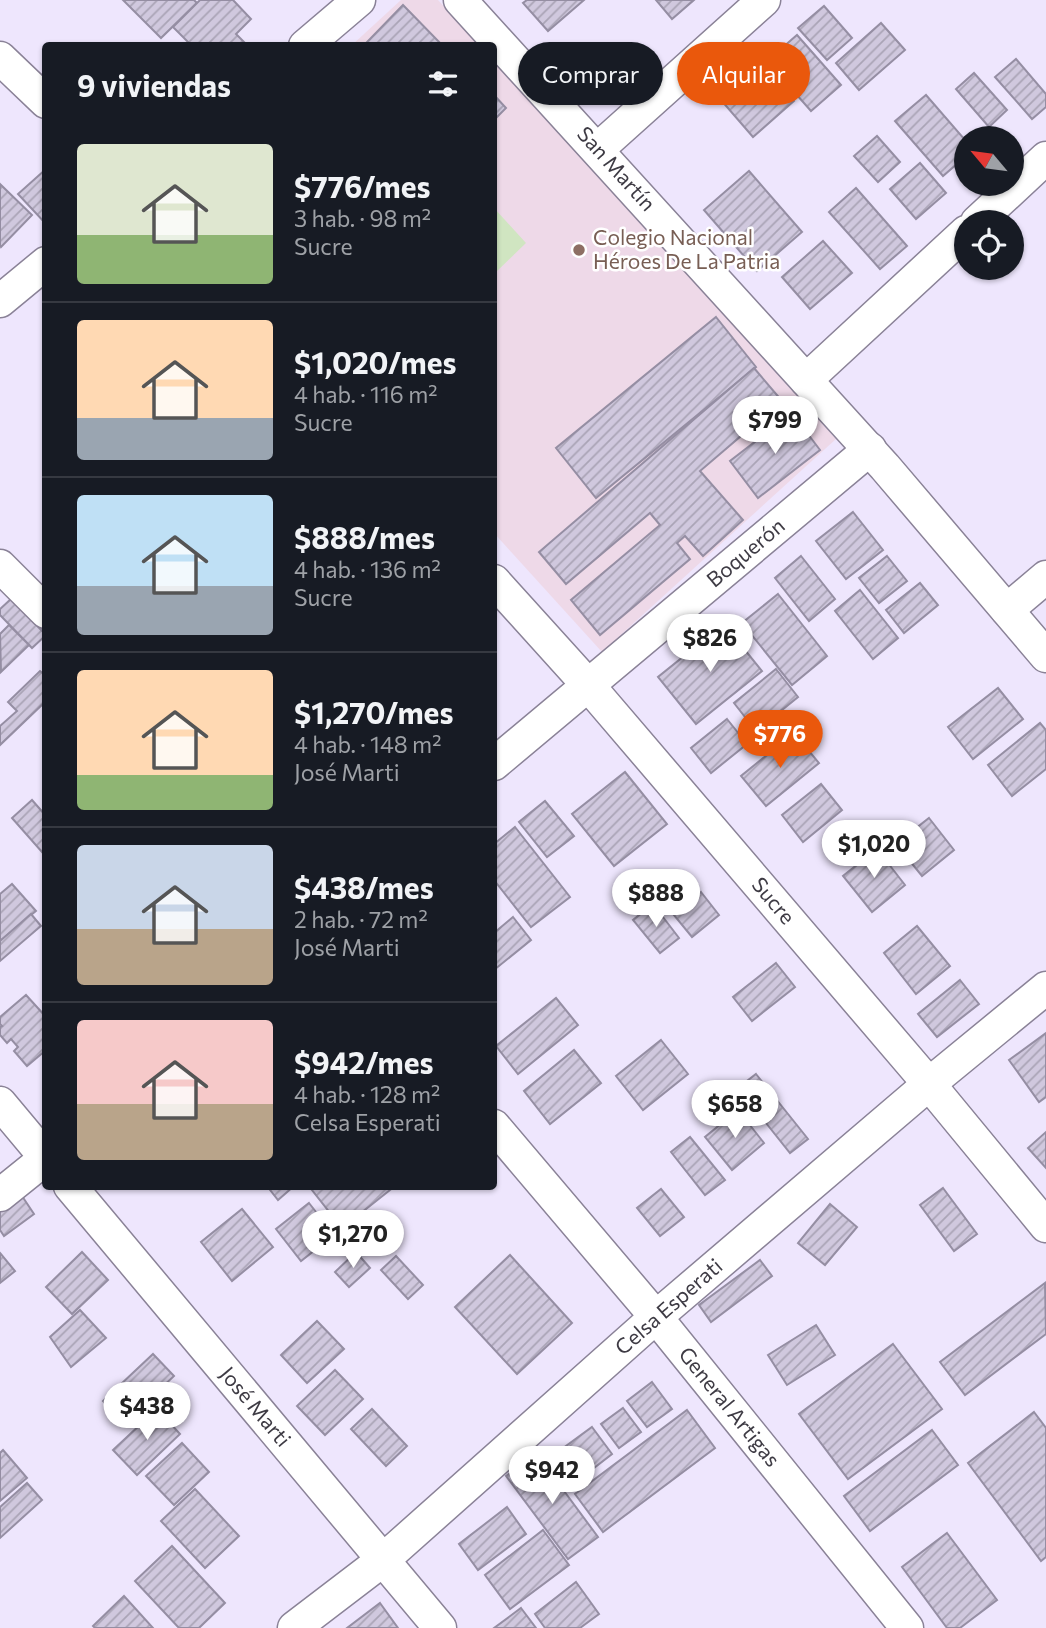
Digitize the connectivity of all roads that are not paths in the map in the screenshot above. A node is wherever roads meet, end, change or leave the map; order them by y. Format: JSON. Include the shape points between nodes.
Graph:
{"nodes":[{"id":1,"x":359,"y":0,"type":"edge"},
{"id":2,"x":460,"y":0,"type":"edge"},
{"id":3,"x":764,"y":0,"type":"edge"},
{"id":4,"x":310,"y":42,"type":"edge"},
{"id":5,"x":0,"y":58,"type":"edge"},
{"id":6,"x":42,"y":98,"type":"edge"},
{"id":7,"x":598,"y":149,"type":"junction"},
{"id":8,"x":1046,"y":158,"type":"edge"},
{"id":9,"x":990,"y":210,"type":"edge"},
{"id":10,"x":954,"y":243,"type":"edge"},
{"id":11,"x":42,"y":266,"type":"edge"},
{"id":12,"x":0,"y":301,"type":"edge"},
{"id":13,"x":806,"y":380,"type":"junction"},
{"id":14,"x":870,"y":449,"type":"junction"},
{"id":15,"x":0,"y":566,"type":"edge"},
{"id":16,"x":1046,"y":577,"type":"edge"},
{"id":17,"x":497,"y":584,"type":"edge"},
{"id":18,"x":42,"y":608,"type":"edge"},
{"id":19,"x":1007,"y":610,"type":"junction"},
{"id":20,"x":1046,"y":656,"type":"edge"},
{"id":21,"x":589,"y":685,"type":"junction"},
{"id":22,"x":497,"y":762,"type":"edge"},
{"id":23,"x":1046,"y":988,"type":"edge"},
{"id":24,"x":929,"y":1084,"type":"junction"},
{"id":25,"x":0,"y":1103,"type":"edge"},
{"id":26,"x":497,"y":1130,"type":"edge"},
{"id":27,"x":42,"y":1153,"type":"edge"},
{"id":28,"x":42,"y":1161,"type":"edge"},
{"id":29,"x":73,"y":1190,"type":"edge"},
{"id":30,"x":0,"y":1195,"type":"edge"},
{"id":31,"x":1046,"y":1226,"type":"edge"},
{"id":32,"x":656,"y":1317,"type":"junction"},
{"id":33,"x":383,"y":1560,"type":"junction"},
{"id":34,"x":294,"y":1628,"type":"edge"},
{"id":35,"x":440,"y":1628,"type":"edge"},
{"id":36,"x":907,"y":1628,"type":"edge"}],
"edges":[{"from":1,"to":4,"type":"street"},
{"from":2,"to":7,"type":"street","name":"San Martín"},
{"from":3,"to":7,"type":"street"},
{"from":5,"to":6,"type":"street"},
{"from":7,"to":13,"type":"street","name":"San Martín"},
{"from":8,"to":9,"type":"street"},
{"from":10,"to":13,"type":"street"},
{"from":11,"to":12,"type":"street"},
{"from":13,"to":14,"type":"street","name":"San Martín"},
{"from":14,"to":19,"type":"street","name":"San Martín"},
{"from":14,"to":21,"type":"street","name":"Boquerón"},
{"from":15,"to":18,"type":"street"},
{"from":16,"to":19,"type":"street"},
{"from":17,"to":21,"type":"street","name":"Sucre"},
{"from":19,"to":20,"type":"street","name":"San Martín"},
{"from":21,"to":22,"type":"street","name":"Boquerón"},
{"from":21,"to":24,"type":"street","name":"Sucre"},
{"from":23,"to":24,"type":"street","name":"Celsa Esperati"},
{"from":24,"to":31,"type":"street","name":"Sucre"},
{"from":24,"to":32,"type":"street","name":"Celsa Esperati"},
{"from":25,"to":27,"type":"street"},
{"from":26,"to":32,"type":"street","name":"General Artigas"},
{"from":28,"to":30,"type":"street"},
{"from":29,"to":33,"type":"street","name":"José Marti"},
{"from":32,"to":33,"type":"street","name":"Celsa Esperati"},
{"from":32,"to":36,"type":"street","name":"General Artigas"},
{"from":33,"to":34,"type":"street","name":"Celsa Esperati"},
{"from":33,"to":35,"type":"street","name":"José Marti"}]}
